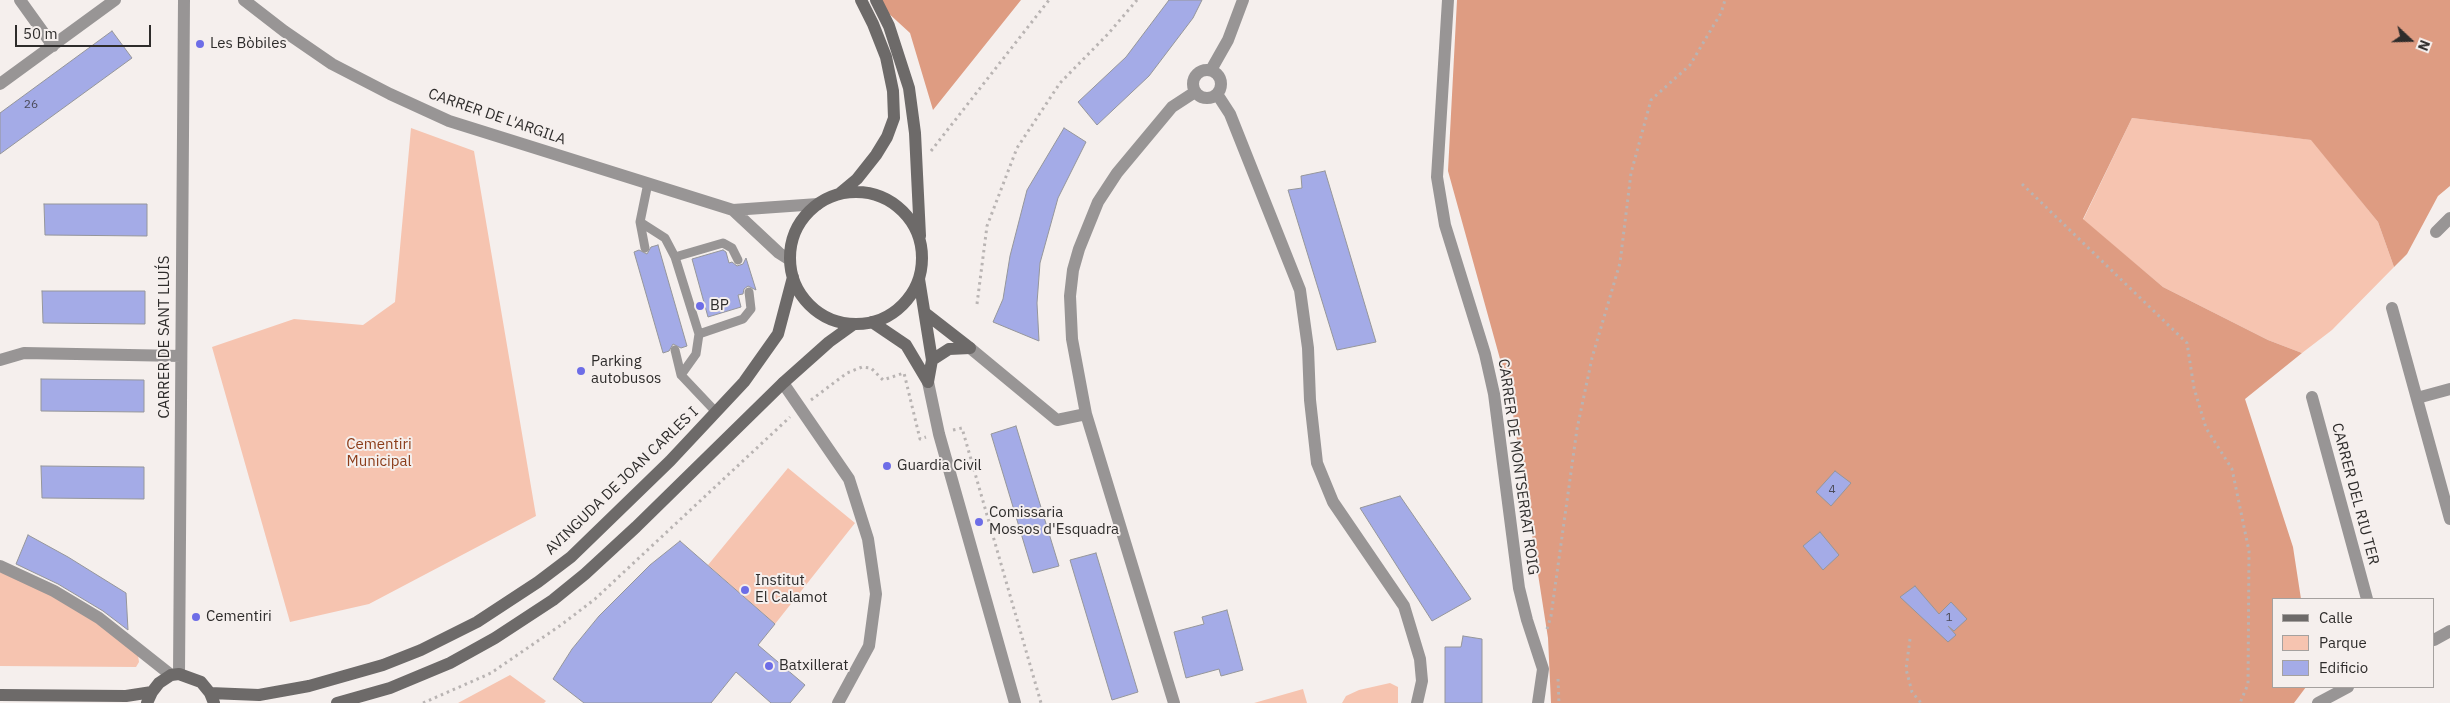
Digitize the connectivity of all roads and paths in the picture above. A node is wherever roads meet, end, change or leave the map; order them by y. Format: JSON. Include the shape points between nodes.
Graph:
{"nodes":[{"id":1,"x":20,"y":0,"type":"edge"},
{"id":2,"x":115,"y":0,"type":"edge"},
{"id":3,"x":184,"y":0,"type":"edge"},
{"id":4,"x":244,"y":0,"type":"edge"},
{"id":5,"x":861,"y":0,"type":"edge"},
{"id":6,"x":876,"y":0,"type":"edge"},
{"id":7,"x":1049,"y":0,"type":"edge"},
{"id":8,"x":1137,"y":0,"type":"edge"},
{"id":9,"x":1243,"y":0,"type":"edge"},
{"id":10,"x":1448,"y":0,"type":"edge"},
{"id":11,"x":1725,"y":0,"type":"edge"},
{"id":12,"x":53,"y":46,"type":"junction"},
{"id":13,"x":1211,"y":70,"type":"junction"},
{"id":14,"x":0,"y":84,"type":"edge"},
{"id":15,"x":1195,"y":92,"type":"junction"},
{"id":16,"x":1217,"y":94,"type":"junction"},
{"id":17,"x":918,"y":174,"type":"junction"},
{"id":18,"x":648,"y":183,"type":"junction"},
{"id":19,"x":2022,"y":184,"type":"dead end"},
{"id":20,"x":839,"y":194,"type":"junction"},
{"id":21,"x":818,"y":204,"type":"junction"},
{"id":22,"x":733,"y":210,"type":"junction"},
{"id":23,"x":2450,"y":218,"type":"edge"},
{"id":24,"x":640,"y":222,"type":"junction"},
{"id":25,"x":2436,"y":232,"type":"dead end"},
{"id":26,"x":920,"y":242,"type":"junction"},
{"id":27,"x":645,"y":248,"type":"dead end"},
{"id":28,"x":675,"y":257,"type":"junction"},
{"id":29,"x":738,"y":260,"type":"dead end"},
{"id":30,"x":790,"y":260,"type":"junction"},
{"id":31,"x":793,"y":277,"type":"junction"},
{"id":32,"x":919,"y":278,"type":"junction"},
{"id":33,"x":748,"y":292,"type":"dead end"},
{"id":34,"x":977,"y":304,"type":"dead end"},
{"id":35,"x":2392,"y":308,"type":"dead end"},
{"id":36,"x":925,"y":313,"type":"junction"},
{"id":37,"x":872,"y":322,"type":"junction"},
{"id":38,"x":854,"y":324,"type":"junction"},
{"id":39,"x":699,"y":334,"type":"junction"},
{"id":40,"x":970,"y":348,"type":"junction"},
{"id":41,"x":675,"y":350,"type":"dead end"},
{"id":42,"x":180,"y":356,"type":"junction"},
{"id":43,"x":0,"y":360,"type":"edge"},
{"id":44,"x":932,"y":360,"type":"junction"},
{"id":45,"x":681,"y":375,"type":"junction"},
{"id":46,"x":928,"y":382,"type":"junction"},
{"id":47,"x":783,"y":383,"type":"junction"},
{"id":48,"x":2450,"y":389,"type":"edge"},
{"id":49,"x":2312,"y":397,"type":"dead end"},
{"id":50,"x":2417,"y":398,"type":"junction"},
{"id":51,"x":800,"y":408,"type":"junction"},
{"id":52,"x":716,"y":412,"type":"junction"},
{"id":53,"x":1086,"y":414,"type":"junction"},
{"id":54,"x":954,"y":430,"type":"dead end"},
{"id":55,"x":924,"y":438,"type":"dead end"},
{"id":56,"x":2450,"y":518,"type":"edge"},
{"id":57,"x":0,"y":566,"type":"edge"},
{"id":58,"x":2367,"y":598,"type":"edge"},
{"id":59,"x":2450,"y":632,"type":"edge"},
{"id":60,"x":1910,"y":639,"type":"dead end"},
{"id":61,"x":2435,"y":640,"type":"edge"},
{"id":62,"x":1539,"y":654,"type":"junction"},
{"id":63,"x":175,"y":675,"type":"junction"},
{"id":64,"x":2346,"y":688,"type":"edge"},
{"id":65,"x":0,"y":695,"type":"edge"},
{"id":66,"x":150,"y":697,"type":"edge"},
{"id":67,"x":212,"y":698,"type":"edge"},
{"id":68,"x":840,"y":702,"type":"edge"},
{"id":69,"x":337,"y":703,"type":"edge"},
{"id":70,"x":422,"y":703,"type":"edge"},
{"id":71,"x":1015,"y":703,"type":"edge"},
{"id":72,"x":1041,"y":703,"type":"edge"},
{"id":73,"x":1174,"y":703,"type":"edge"},
{"id":74,"x":1417,"y":703,"type":"edge"},
{"id":75,"x":1538,"y":703,"type":"edge"},
{"id":76,"x":1921,"y":703,"type":"edge"},
{"id":77,"x":2240,"y":703,"type":"edge"},
{"id":78,"x":2318,"y":703,"type":"edge"}],
"edges":[{"from":1,"to":12,"type":"street"},
{"from":2,"to":12,"type":"street"},
{"from":3,"to":42,"type":"street","name":"CARRER DE SANT LLUÍS"},
{"from":4,"to":18,"type":"street","name":"CARRER DE L'ARGILA","via":[[332,64],[398,98],[449,121]]},
{"from":5,"to":20,"type":"main road","via":[[886,57],[893,91],[894,118],[876,155]]},
{"from":6,"to":17,"type":"main road","via":[[889,26],[909,88]]},
{"from":7,"to":17,"type":"path","via":[[936,142]]},
{"from":8,"to":34,"type":"path","via":[[1060,83],[1017,148],[987,226]]},
{"from":9,"to":13,"type":"street","via":[[1228,40]]},
{"from":10,"to":62,"type":"street","name":"CARRER DE MONTSERRAT ROIG","via":[[1438,147],[1441,207],[1486,354],[1498,418],[1521,595]]},
{"from":11,"to":62,"type":"path","via":[[1721,13],[1690,65],[1651,100],[1631,173],[1620,263],[1592,358],[1577,429],[1551,616]]},
{"from":12,"to":14,"type":"street"},
{"from":13,"to":15,"type":"street","via":[[1195,75]]},
{"from":13,"to":16,"type":"street","via":[[1222,81]]},
{"from":15,"to":16,"type":"street","via":[[1207,98]]},
{"from":15,"to":53,"type":"street","via":[[1172,108],[1116,173],[1098,202],[1079,249],[1070,296],[1072,339]]},
{"from":16,"to":74,"type":"street","via":[[1230,114],[1300,290],[1318,463],[1333,502],[1404,606],[1420,659],[1422,681]]},
{"from":17,"to":26,"type":"main road"},
{"from":18,"to":22,"type":"street","name":"CARRER DE L'ARGILA"},
{"from":18,"to":24,"type":"lane"},
{"from":19,"to":77,"type":"path","via":[[2186,343],[2194,388],[2206,428],[2232,469],[2249,551],[2248,684]]},
{"from":20,"to":21,"type":"main road"},
{"from":20,"to":26,"type":"main road","via":[[863,192],[893,203],[910,220]]},
{"from":21,"to":22,"type":"street","name":"CARRER DE L'ARGILA"},
{"from":21,"to":30,"type":"main road","via":[[797,229]]},
{"from":22,"to":30,"type":"street","name":"CARRER DE L'ARGILA"},
{"from":23,"to":25,"type":"street"},
{"from":24,"to":27,"type":"lane"},
{"from":24,"to":28,"type":"lane","via":[[665,238]]},
{"from":26,"to":32,"type":"main road"},
{"from":28,"to":29,"type":"lane","via":[[723,243],[732,248]]},
{"from":28,"to":39,"type":"lane"},
{"from":30,"to":31,"type":"main road"},
{"from":31,"to":38,"type":"main road","via":[[804,298],[816,310],[830,318]]},
{"from":31,"to":52,"type":"main road","name":"AVINGUDA DE JOAN CARLES I","via":[[778,334],[744,382]]},
{"from":32,"to":36,"type":"main road"},
{"from":32,"to":37,"type":"main road","via":[[901,306]]},
{"from":33,"to":39,"type":"lane","via":[[751,309],[743,319]]},
{"from":35,"to":50,"type":"street"},
{"from":36,"to":40,"type":"main road"},
{"from":36,"to":44,"type":"main road"},
{"from":37,"to":38,"type":"main road"},
{"from":37,"to":46,"type":"main road","via":[[906,345]]},
{"from":38,"to":47,"type":"main road"},
{"from":39,"to":45,"type":"lane","via":[[696,354]]},
{"from":40,"to":44,"type":"main road","via":[[949,349]]},
{"from":40,"to":53,"type":"street","via":[[1057,420]]},
{"from":41,"to":45,"type":"lane"},
{"from":42,"to":43,"type":"street","via":[[24,353]]},
{"from":42,"to":63,"type":"street","name":"CARRER DE SANT LLUÍS"},
{"from":44,"to":46,"type":"main road"},
{"from":45,"to":52,"type":"lane"},
{"from":46,"to":71,"type":"street","via":[[939,434]]},
{"from":47,"to":51,"type":"street"},
{"from":47,"to":69,"type":"main road","via":[[636,527],[553,600],[450,663],[390,688]]},
{"from":48,"to":50,"type":"street"},
{"from":49,"to":58,"type":"street","name":"CARRER DEL RIU TER"},
{"from":50,"to":56,"type":"street"},
{"from":51,"to":55,"type":"path","via":[[847,372],[871,368],[882,380],[904,373],[912,395],[920,439]]},
{"from":51,"to":68,"type":"street","via":[[849,479],[868,539],[876,594],[869,646]]},
{"from":51,"to":70,"type":"path","via":[[595,600],[491,672]]},
{"from":52,"to":67,"type":"main road","name":"AVINGUDA DE JOAN CARLES I","via":[[571,557],[477,622],[421,650],[346,677],[259,695]]},
{"from":53,"to":73,"type":"street"},
{"from":54,"to":72,"type":"path","via":[[962,428]]},
{"from":57,"to":63,"type":"street","via":[[54,591],[99,618]]},
{"from":59,"to":61,"type":"street"},
{"from":60,"to":76,"type":"path","via":[[1906,669],[1912,692]]},
{"from":62,"to":75,"type":"street","name":"CARRER DE MONTSERRAT ROIG","via":[[1543,669]]},
{"from":63,"to":66,"type":"main road","via":[[159,683]]},
{"from":63,"to":67,"type":"main road","via":[[201,682]]},
{"from":64,"to":78,"type":"street"},
{"from":65,"to":66,"type":"main road"}]}
